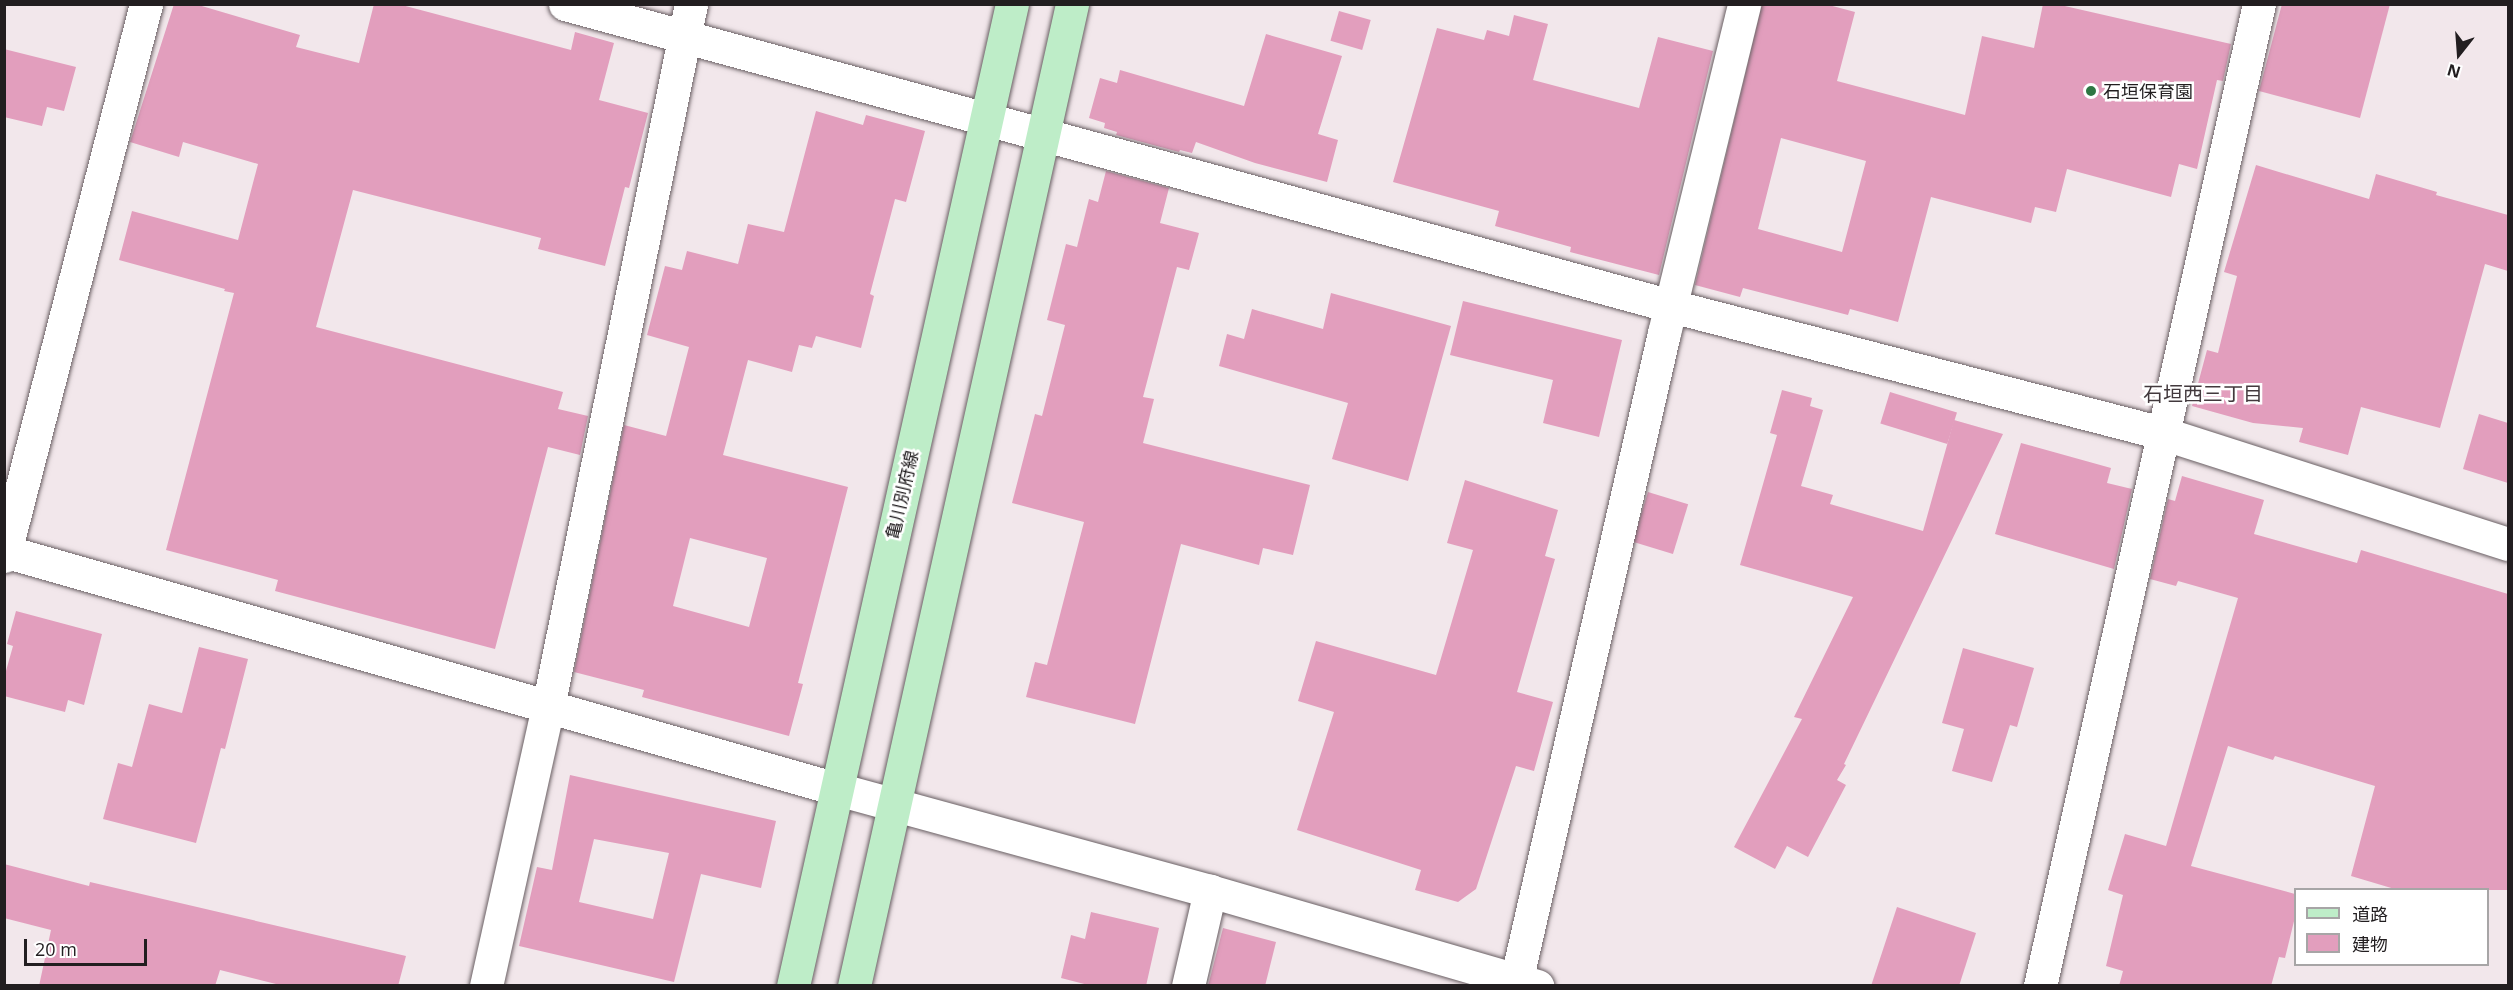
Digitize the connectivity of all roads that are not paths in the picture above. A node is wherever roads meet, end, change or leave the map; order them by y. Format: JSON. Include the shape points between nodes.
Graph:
{"nodes":[{"id":1,"x":146,"y":4,"type":"edge"},
{"id":2,"x":565,"y":4,"type":"edge"},
{"id":3,"x":691,"y":4,"type":"edge"},
{"id":4,"x":1012,"y":4,"type":"edge"},
{"id":5,"x":1072,"y":4,"type":"edge"},
{"id":6,"x":1744,"y":4,"type":"edge"},
{"id":7,"x":2259,"y":4,"type":"edge"},
{"id":8,"x":685,"y":39,"type":"junction"},
{"id":9,"x":986,"y":121,"type":"junction"},
{"id":10,"x":1042,"y":136,"type":"junction"},
{"id":11,"x":1671,"y":306,"type":"junction"},
{"id":12,"x":2162,"y":433,"type":"junction"},
{"id":13,"x":2508,"y":544,"type":"edge"},
{"id":14,"x":5,"y":553,"type":"edge"},
{"id":15,"x":548,"y":707,"type":"junction"},
{"id":16,"x":837,"y":789,"type":"junction"},
{"id":17,"x":894,"y":805,"type":"junction"},
{"id":18,"x":1210,"y":891,"type":"junction"},
{"id":19,"x":1523,"y":984,"type":"edge"},
{"id":20,"x":486,"y":986,"type":"edge"},
{"id":21,"x":793,"y":986,"type":"edge"},
{"id":22,"x":854,"y":986,"type":"edge"},
{"id":23,"x":1188,"y":986,"type":"edge"},
{"id":24,"x":2040,"y":986,"type":"edge"}],
"edges":[{"from":1,"to":14,"type":"street"},
{"from":2,"to":8,"type":"street"},
{"from":3,"to":8,"type":"street"},
{"from":4,"to":9,"type":"main road","name":"亀川別府線"},
{"from":5,"to":10,"type":"main road"},
{"from":6,"to":11,"type":"street"},
{"from":7,"to":12,"type":"street"},
{"from":8,"to":9,"type":"street"},
{"from":8,"to":15,"type":"street"},
{"from":9,"to":10,"type":"street"},
{"from":9,"to":16,"type":"main road","name":"亀川別府線"},
{"from":10,"to":11,"type":"street"},
{"from":10,"to":17,"type":"main road"},
{"from":11,"to":12,"type":"street"},
{"from":11,"to":19,"type":"street"},
{"from":12,"to":13,"type":"street"},
{"from":12,"to":24,"type":"street"},
{"from":14,"to":15,"type":"street"},
{"from":15,"to":16,"type":"street"},
{"from":15,"to":20,"type":"street"},
{"from":16,"to":17,"type":"street"},
{"from":16,"to":21,"type":"main road","name":"亀川別府線"},
{"from":17,"to":18,"type":"street"},
{"from":17,"to":22,"type":"main road"},
{"from":18,"to":19,"type":"street"},
{"from":18,"to":23,"type":"street"}]}
